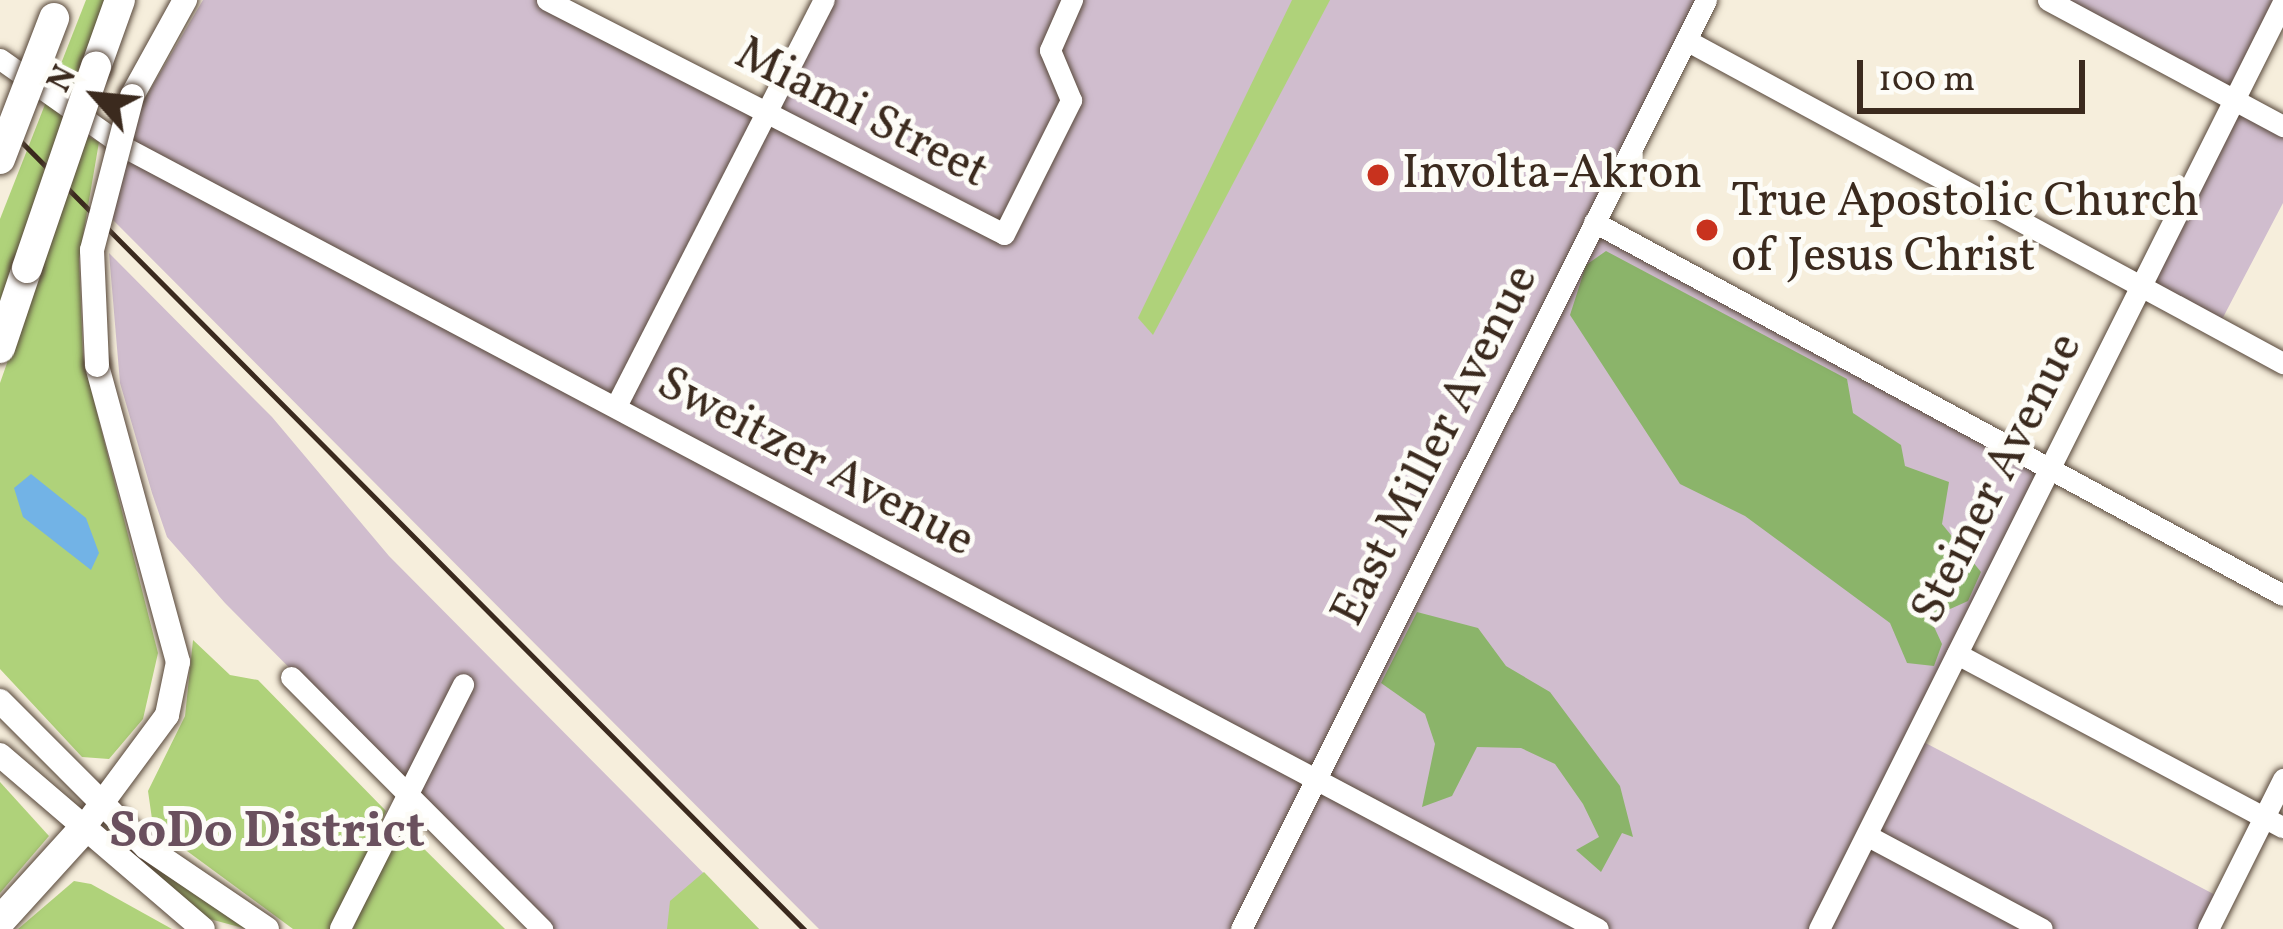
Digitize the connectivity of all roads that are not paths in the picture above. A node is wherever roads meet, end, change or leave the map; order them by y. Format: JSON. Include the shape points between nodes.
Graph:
{"nodes":[{"id":1,"x":120,"y":0,"type":"edge"},
{"id":2,"x":185,"y":0,"type":"edge"},
{"id":3,"x":547,"y":0,"type":"edge"},
{"id":4,"x":824,"y":0,"type":"edge"},
{"id":5,"x":1072,"y":0,"type":"edge"},
{"id":6,"x":1706,"y":0,"type":"edge"},
{"id":7,"x":2048,"y":0,"type":"edge"},
{"id":8,"x":2283,"y":2,"type":"edge"},
{"id":9,"x":55,"y":8,"type":"edge"},
{"id":10,"x":1686,"y":40,"type":"junction"},
{"id":11,"x":0,"y":59,"type":"edge"},
{"id":12,"x":2234,"y":100,"type":"junction"},
{"id":13,"x":767,"y":113,"type":"junction"},
{"id":14,"x":2283,"y":126,"type":"edge"},
{"id":15,"x":0,"y":127,"type":"edge"},
{"id":16,"x":0,"y":159,"type":"edge"},
{"id":17,"x":1594,"y":223,"type":"junction"},
{"id":18,"x":2143,"y":286,"type":"junction"},
{"id":19,"x":0,"y":349,"type":"edge"},
{"id":20,"x":2283,"y":363,"type":"edge"},
{"id":21,"x":617,"y":404,"type":"junction"},
{"id":22,"x":2050,"y":469,"type":"junction"},
{"id":23,"x":2283,"y":596,"type":"edge"},
{"id":24,"x":1957,"y":654,"type":"junction"},
{"id":25,"x":291,"y":677,"type":"dead end"},
{"id":26,"x":463,"y":685,"type":"dead end"},
{"id":27,"x":0,"y":701,"type":"edge"},
{"id":28,"x":0,"y":755,"type":"edge"},
{"id":29,"x":1316,"y":778,"type":"junction"},
{"id":30,"x":2283,"y":778,"type":"edge"},
{"id":31,"x":409,"y":794,"type":"junction"},
{"id":32,"x":102,"y":806,"type":"junction"},
{"id":33,"x":2273,"y":822,"type":"edge"},
{"id":34,"x":80,"y":834,"type":"junction"},
{"id":35,"x":1868,"y":836,"type":"junction"},
{"id":36,"x":0,"y":921,"type":"edge"},
{"id":37,"x":340,"y":928,"type":"edge"},
{"id":38,"x":203,"y":929,"type":"edge"},
{"id":39,"x":267,"y":929,"type":"edge"},
{"id":40,"x":542,"y":929,"type":"edge"},
{"id":41,"x":1241,"y":929,"type":"edge"},
{"id":42,"x":1598,"y":929,"type":"edge"},
{"id":43,"x":1819,"y":929,"type":"edge"},
{"id":44,"x":2042,"y":929,"type":"edge"},
{"id":45,"x":2208,"y":929,"type":"edge"}],
"edges":[{"from":1,"to":19,"type":"highway","bridge":true},
{"from":2,"to":32,"type":"main road","bridge":true,"via":[[132,96],[92,250],[97,365],[178,646],[167,715]]},
{"from":3,"to":13,"type":"street","name":"Miami Street"},
{"from":4,"to":13,"type":"street"},
{"from":5,"to":13,"type":"street","name":"Miami Street","via":[[1050,50],[1071,100],[1006,229]]},
{"from":6,"to":10,"type":"street","name":"East Miller Avenue"},
{"from":7,"to":12,"type":"street"},
{"from":8,"to":12,"type":"street","name":"Steiner Avenue"},
{"from":9,"to":15,"type":"highway","bridge":true},
{"from":9,"to":16,"type":"highway","bridge":true},
{"from":10,"to":17,"type":"street","name":"East Miller Avenue"},
{"from":10,"to":18,"type":"street"},
{"from":11,"to":21,"type":"street","name":"Sweitzer Avenue","via":[[126,148]]},
{"from":12,"to":14,"type":"street"},
{"from":12,"to":18,"type":"street","name":"Steiner Avenue"},
{"from":13,"to":21,"type":"street"},
{"from":17,"to":22,"type":"street"},
{"from":17,"to":29,"type":"street","name":"East Miller Avenue"},
{"from":18,"to":20,"type":"street"},
{"from":18,"to":22,"type":"street","name":"Steiner Avenue"},
{"from":21,"to":29,"type":"street","name":"Sweitzer Avenue"},
{"from":22,"to":23,"type":"street"},
{"from":22,"to":24,"type":"street","name":"Steiner Avenue"},
{"from":24,"to":33,"type":"street"},
{"from":24,"to":35,"type":"street","name":"Steiner Avenue"},
{"from":25,"to":31,"type":"street"},
{"from":26,"to":31,"type":"street"},
{"from":27,"to":32,"type":"main road"},
{"from":28,"to":34,"type":"main road"},
{"from":29,"to":41,"type":"street","name":"East Miller Avenue"},
{"from":29,"to":42,"type":"street","name":"Sweitzer Avenue"},
{"from":30,"to":33,"type":"street"},
{"from":31,"to":37,"type":"street"},
{"from":31,"to":40,"type":"street"},
{"from":32,"to":34,"type":"main road"},
{"from":32,"to":39,"type":"main road"},
{"from":33,"to":45,"type":"street"},
{"from":34,"to":36,"type":"highway"},
{"from":34,"to":38,"type":"main road"},
{"from":35,"to":43,"type":"street","name":"Steiner Avenue"},
{"from":35,"to":44,"type":"street"}]}
